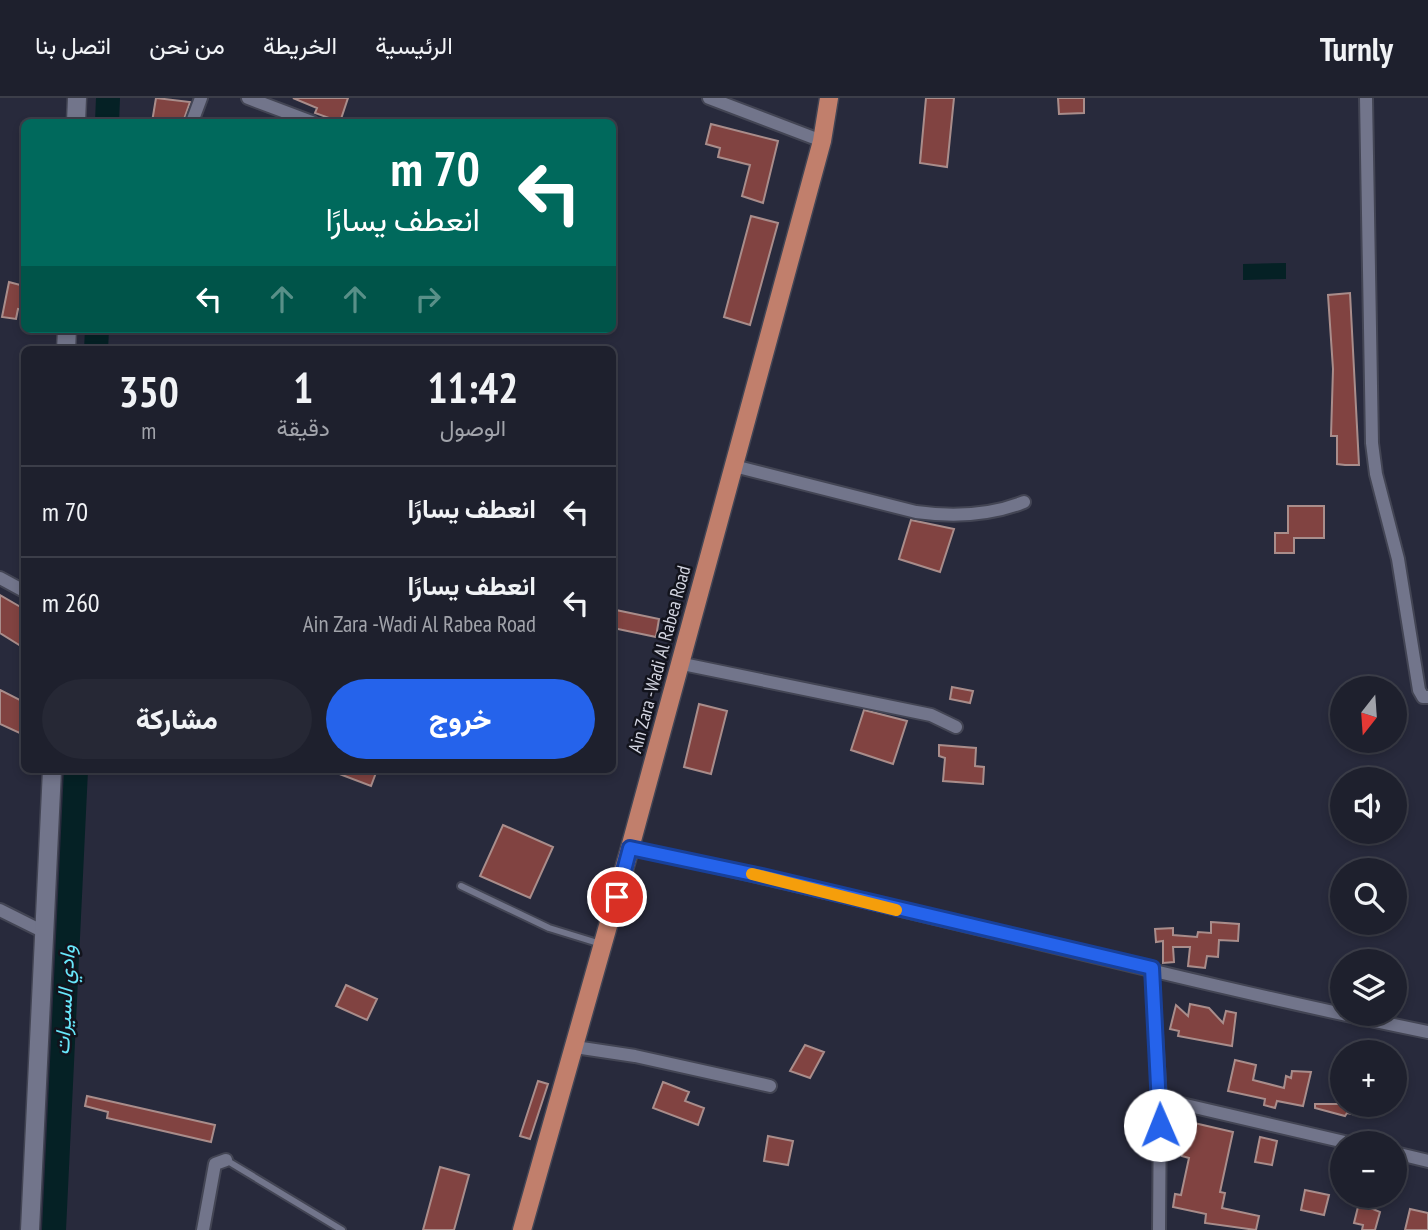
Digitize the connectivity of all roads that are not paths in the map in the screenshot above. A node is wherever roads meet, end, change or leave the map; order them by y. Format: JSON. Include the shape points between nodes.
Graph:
{"nodes":[{"id":1,"x":77,"y":98,"type":"edge"},
{"id":2,"x":201,"y":98,"type":"edge"},
{"id":3,"x":248,"y":98,"type":"edge"},
{"id":4,"x":709,"y":98,"type":"edge"},
{"id":5,"x":830,"y":98,"type":"edge"},
{"id":6,"x":1366,"y":98,"type":"edge"},
{"id":7,"x":76,"y":119,"type":"edge"},
{"id":8,"x":193,"y":119,"type":"edge"},
{"id":9,"x":304,"y":119,"type":"edge"},
{"id":10,"x":822,"y":141,"type":"junction"},
{"id":11,"x":734,"y":466,"type":"junction"},
{"id":12,"x":1024,"y":502,"type":"dead end"},
{"id":13,"x":0,"y":578,"type":"edge"},
{"id":14,"x":21,"y":590,"type":"edge"},
{"id":15,"x":678,"y":663,"type":"junction"},
{"id":16,"x":1428,"y":697,"type":"edge"},
{"id":17,"x":956,"y":727,"type":"dead end"},
{"id":18,"x":52,"y":773,"type":"edge"},
{"id":19,"x":630,"y":848,"type":"junction"},
{"id":20,"x":461,"y":886,"type":"dead end"},
{"id":21,"x":0,"y":910,"type":"edge"},
{"id":22,"x":46,"y":933,"type":"junction"},
{"id":23,"x":603,"y":945,"type":"junction"},
{"id":24,"x":1152,"y":968,"type":"junction"},
{"id":25,"x":1428,"y":1032,"type":"edge"},
{"id":26,"x":575,"y":1047,"type":"junction"},
{"id":27,"x":770,"y":1086,"type":"dead end"},
{"id":28,"x":1160,"y":1099,"type":"junction"},
{"id":29,"x":1330,"y":1139,"type":"edge"},
{"id":30,"x":1407,"y":1156,"type":"edge"},
{"id":31,"x":226,"y":1160,"type":"joint"},
{"id":32,"x":1428,"y":1161,"type":"edge"},
{"id":33,"x":30,"y":1230,"type":"edge"},
{"id":34,"x":203,"y":1230,"type":"edge"},
{"id":35,"x":342,"y":1230,"type":"edge"},
{"id":36,"x":522,"y":1230,"type":"edge"},
{"id":37,"x":1159,"y":1230,"type":"edge"}],
"edges":[{"from":1,"to":7,"type":"main road"},
{"from":2,"to":8,"type":"street"},
{"from":3,"to":9,"type":"street"},
{"from":4,"to":10,"type":"street"},
{"from":5,"to":10,"type":"main road","name":"Ain Zara -Wadi Al Rabea Road"},
{"from":6,"to":16,"type":"street","via":[[1376,474],[1398,559],[1419,690]]},
{"from":10,"to":11,"type":"main road","name":"Ain Zara -Wadi Al Rabea Road"},
{"from":11,"to":12,"type":"street","via":[[946,516],[1006,509]]},
{"from":11,"to":15,"type":"main road","name":"Ain Zara -Wadi Al Rabea Road"},
{"from":13,"to":14,"type":"street"},
{"from":15,"to":17,"type":"street","via":[[930,715]]},
{"from":15,"to":19,"type":"main road","name":"Ain Zara -Wadi Al Rabea Road"},
{"from":18,"to":22,"type":"main road"},
{"from":19,"to":23,"type":"main road","name":"Ain Zara -Wadi Al Rabea Road"},
{"from":19,"to":24,"type":"street"},
{"from":20,"to":23,"type":"lane","via":[[549,928]]},
{"from":21,"to":22,"type":"street"},
{"from":22,"to":33,"type":"main road"},
{"from":23,"to":26,"type":"main road","name":"Ain Zara -Wadi Al Rabea Road"},
{"from":24,"to":25,"type":"street"},
{"from":24,"to":28,"type":"street"},
{"from":26,"to":27,"type":"street"},
{"from":26,"to":36,"type":"main road","name":"Ain Zara -Wadi Al Rabea Road"},
{"from":28,"to":29,"type":"street"},
{"from":28,"to":37,"type":"street"},
{"from":30,"to":32,"type":"street"},
{"from":31,"to":34,"type":"street","via":[[215,1164]]},
{"from":31,"to":35,"type":"lane"}]}
